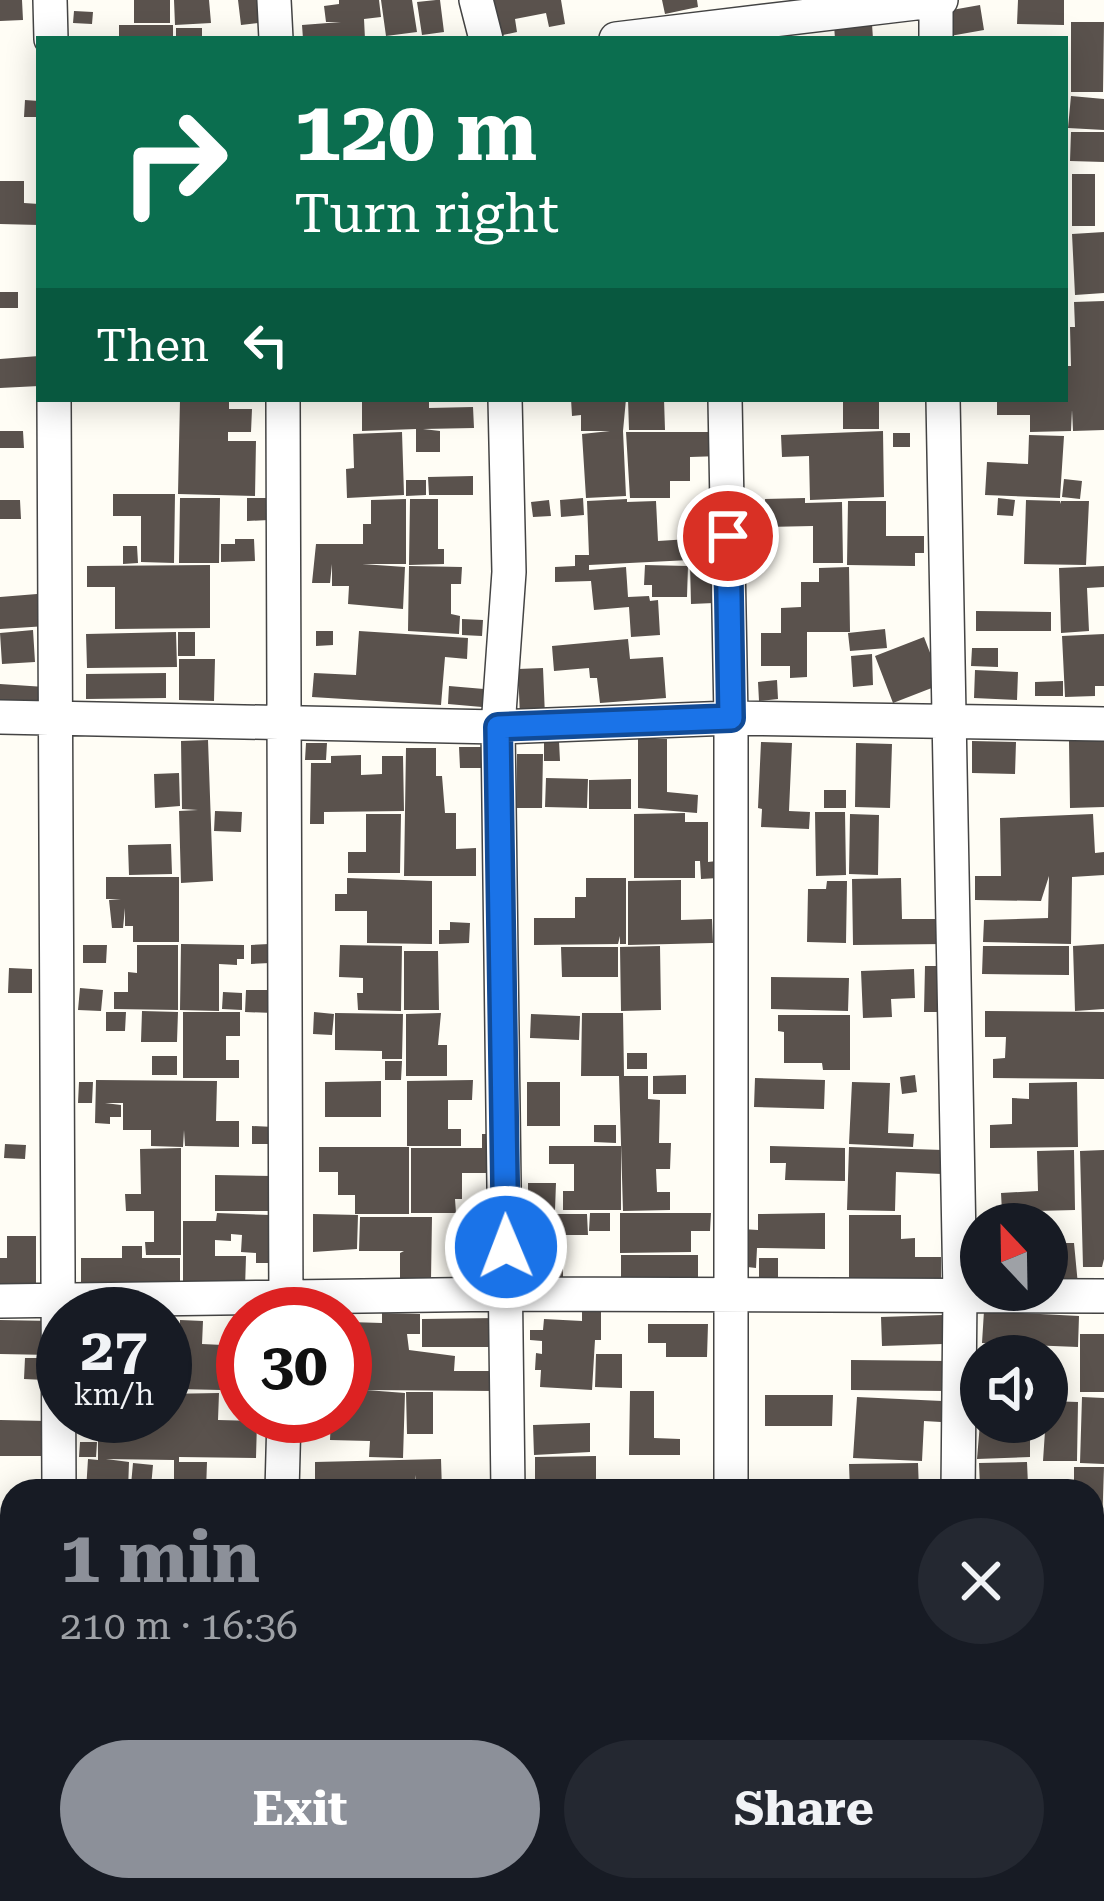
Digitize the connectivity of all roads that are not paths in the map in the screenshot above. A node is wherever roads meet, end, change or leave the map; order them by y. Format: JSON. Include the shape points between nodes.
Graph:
{"nodes":[{"id":1,"x":50,"y":0,"type":"edge"},
{"id":2,"x":274,"y":0,"type":"edge"},
{"id":3,"x":476,"y":0,"type":"edge"},
{"id":4,"x":938,"y":1,"type":"edge"},
{"id":5,"x":718,"y":33,"type":"edge"},
{"id":6,"x":51,"y":36,"type":"edge"},
{"id":7,"x":276,"y":36,"type":"edge"},
{"id":8,"x":485,"y":36,"type":"edge"},
{"id":9,"x":667,"y":36,"type":"edge"},
{"id":10,"x":936,"y":36,"type":"edge"},
{"id":11,"x":54,"y":402,"type":"edge"},
{"id":12,"x":284,"y":402,"type":"edge"},
{"id":13,"x":506,"y":402,"type":"edge"},
{"id":14,"x":725,"y":402,"type":"edge"},
{"id":15,"x":944,"y":402,"type":"edge"},
{"id":16,"x":0,"y":717,"type":"edge"},
{"id":17,"x":731,"y":718,"type":"junction"},
{"id":18,"x":56,"y":719,"type":"junction"},
{"id":19,"x":282,"y":721,"type":"junction"},
{"id":20,"x":950,"y":721,"type":"junction"},
{"id":21,"x":1104,"y":724,"type":"edge"},
{"id":22,"x":498,"y":727,"type":"junction"},
{"id":23,"x":58,"y":1287,"type":"edge"},
{"id":24,"x":287,"y":1287,"type":"edge"},
{"id":25,"x":507,"y":1294,"type":"junction"},
{"id":26,"x":734,"y":1294,"type":"junction"},
{"id":27,"x":960,"y":1294,"type":"junction"},
{"id":28,"x":1068,"y":1296,"type":"edge"},
{"id":29,"x":1104,"y":1296,"type":"edge"},
{"id":30,"x":36,"y":1300,"type":"edge"},
{"id":31,"x":0,"y":1301,"type":"edge"},
{"id":32,"x":372,"y":1301,"type":"edge"},
{"id":33,"x":59,"y":1443,"type":"edge"},
{"id":34,"x":283,"y":1443,"type":"edge"},
{"id":35,"x":59,"y":1479,"type":"edge"},
{"id":36,"x":282,"y":1479,"type":"edge"},
{"id":37,"x":508,"y":1479,"type":"edge"},
{"id":38,"x":731,"y":1479,"type":"edge"},
{"id":39,"x":958,"y":1479,"type":"edge"}],
"edges":[{"from":1,"to":6,"type":"street"},
{"from":2,"to":7,"type":"street"},
{"from":3,"to":8,"type":"street"},
{"from":4,"to":5,"type":"street"},
{"from":4,"to":10,"type":"street"},
{"from":5,"to":9,"type":"street"},
{"from":11,"to":18,"type":"street"},
{"from":12,"to":19,"type":"street"},
{"from":13,"to":22,"type":"street","via":[[509,572]]},
{"from":14,"to":17,"type":"street"},
{"from":15,"to":20,"type":"street"},
{"from":16,"to":18,"type":"street"},
{"from":17,"to":20,"type":"street"},
{"from":17,"to":22,"type":"street"},
{"from":17,"to":26,"type":"street"},
{"from":18,"to":19,"type":"street"},
{"from":18,"to":23,"type":"street"},
{"from":19,"to":22,"type":"street"},
{"from":19,"to":24,"type":"street"},
{"from":20,"to":21,"type":"street"},
{"from":20,"to":27,"type":"street"},
{"from":22,"to":25,"type":"street"},
{"from":25,"to":26,"type":"street"},
{"from":25,"to":32,"type":"street"},
{"from":25,"to":37,"type":"street"},
{"from":26,"to":27,"type":"street"},
{"from":26,"to":38,"type":"street"},
{"from":27,"to":39,"type":"street"},
{"from":28,"to":29,"type":"street"},
{"from":30,"to":31,"type":"street"},
{"from":33,"to":35,"type":"street"},
{"from":34,"to":36,"type":"street"}]}
